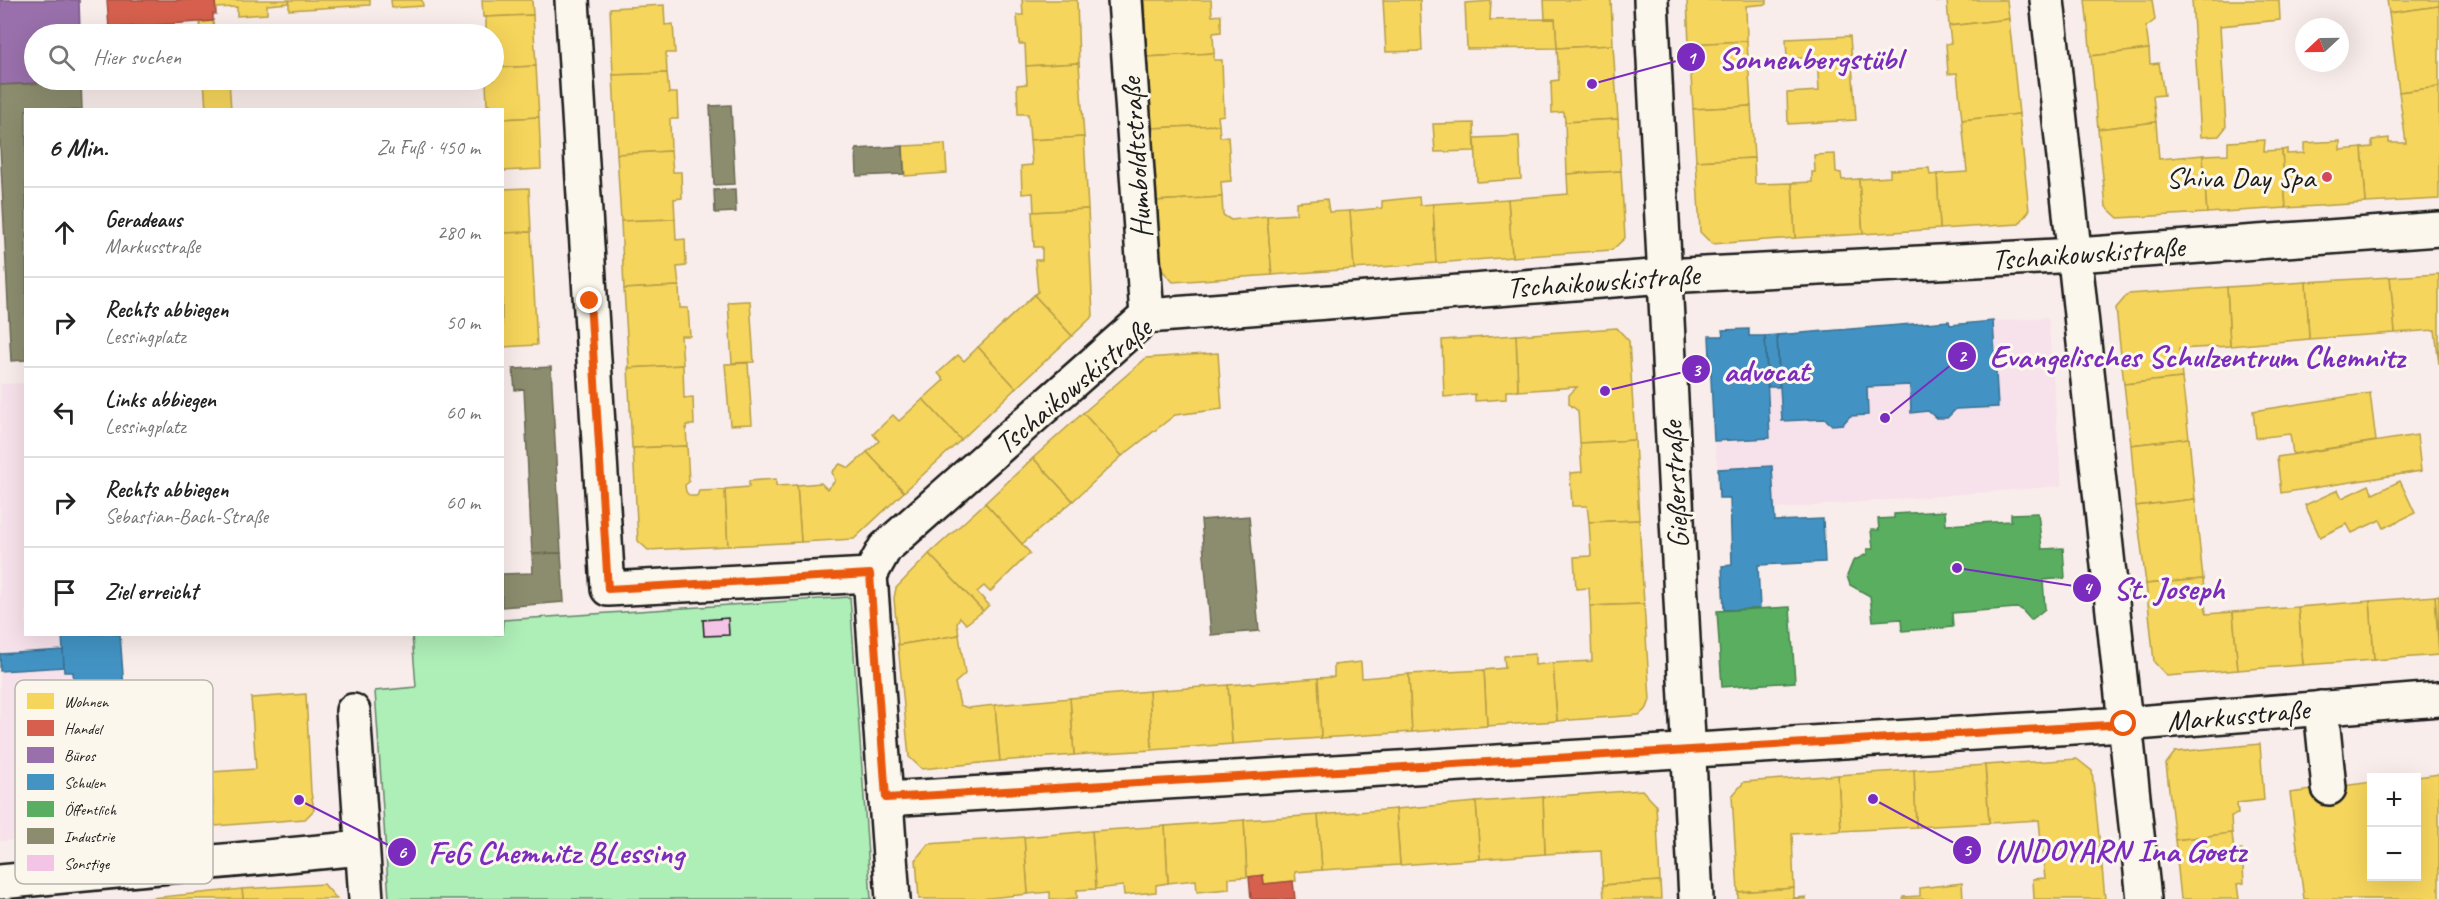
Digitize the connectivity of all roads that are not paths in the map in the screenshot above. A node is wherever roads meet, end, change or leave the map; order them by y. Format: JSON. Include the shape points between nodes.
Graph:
{"nodes":[{"id":1,"x":572,"y":0,"type":"edge"},
{"id":2,"x":1125,"y":0,"type":"edge"},
{"id":3,"x":1652,"y":0,"type":"edge"},
{"id":4,"x":2047,"y":0,"type":"edge"},
{"id":5,"x":2439,"y":229,"type":"edge"},
{"id":6,"x":2076,"y":255,"type":"junction"},
{"id":7,"x":1665,"y":276,"type":"junction"},
{"id":8,"x":1147,"y":316,"type":"junction"},
{"id":9,"x":870,"y":574,"type":"junction"},
{"id":10,"x":2439,"y":699,"type":"edge"},
{"id":11,"x":2320,"y":708,"type":"junction"},
{"id":12,"x":353,"y":711,"type":"dead end"},
{"id":13,"x":2124,"y":724,"type":"junction"},
{"id":14,"x":1688,"y":752,"type":"junction"},
{"id":15,"x":2329,"y":788,"type":"dead end"},
{"id":16,"x":886,"y":798,"type":"junction"},
{"id":17,"x":362,"y":848,"type":"junction"},
{"id":18,"x":213,"y":862,"type":"edge"},
{"id":19,"x":15,"y":881,"type":"edge"},
{"id":20,"x":0,"y":882,"type":"edge"},
{"id":21,"x":366,"y":899,"type":"edge"},
{"id":22,"x":893,"y":899,"type":"edge"},
{"id":23,"x":1696,"y":899,"type":"edge"},
{"id":24,"x":2144,"y":899,"type":"edge"}],
"edges":[{"from":1,"to":9,"type":"street","via":[[608,589]]},
{"from":2,"to":8,"type":"street","name":"Humboldtstraße"},
{"from":3,"to":7,"type":"street","name":"Gießerstraße"},
{"from":4,"to":6,"type":"street"},
{"from":5,"to":6,"type":"street","name":"Tschaikowskistraße"},
{"from":6,"to":7,"type":"street","name":"Tschaikowskistraße"},
{"from":6,"to":13,"type":"street"},
{"from":7,"to":8,"type":"street","name":"Tschaikowskistraße"},
{"from":7,"to":14,"type":"street","name":"Gießerstraße"},
{"from":8,"to":9,"type":"street","name":"Tschaikowskistraße","via":[[885,548]]},
{"from":9,"to":16,"type":"street"},
{"from":10,"to":11,"type":"street","name":"Markusstraße"},
{"from":11,"to":13,"type":"street","name":"Markusstraße"},
{"from":11,"to":15,"type":"street"},
{"from":12,"to":17,"type":"street"},
{"from":13,"to":14,"type":"street","name":"Markusstraße"},
{"from":13,"to":24,"type":"street"},
{"from":14,"to":16,"type":"street","name":"Markusstraße"},
{"from":14,"to":23,"type":"street","name":"Gießerstraße"},
{"from":16,"to":22,"type":"street"},
{"from":17,"to":18,"type":"street"},
{"from":17,"to":21,"type":"street"},
{"from":19,"to":20,"type":"street"}]}
